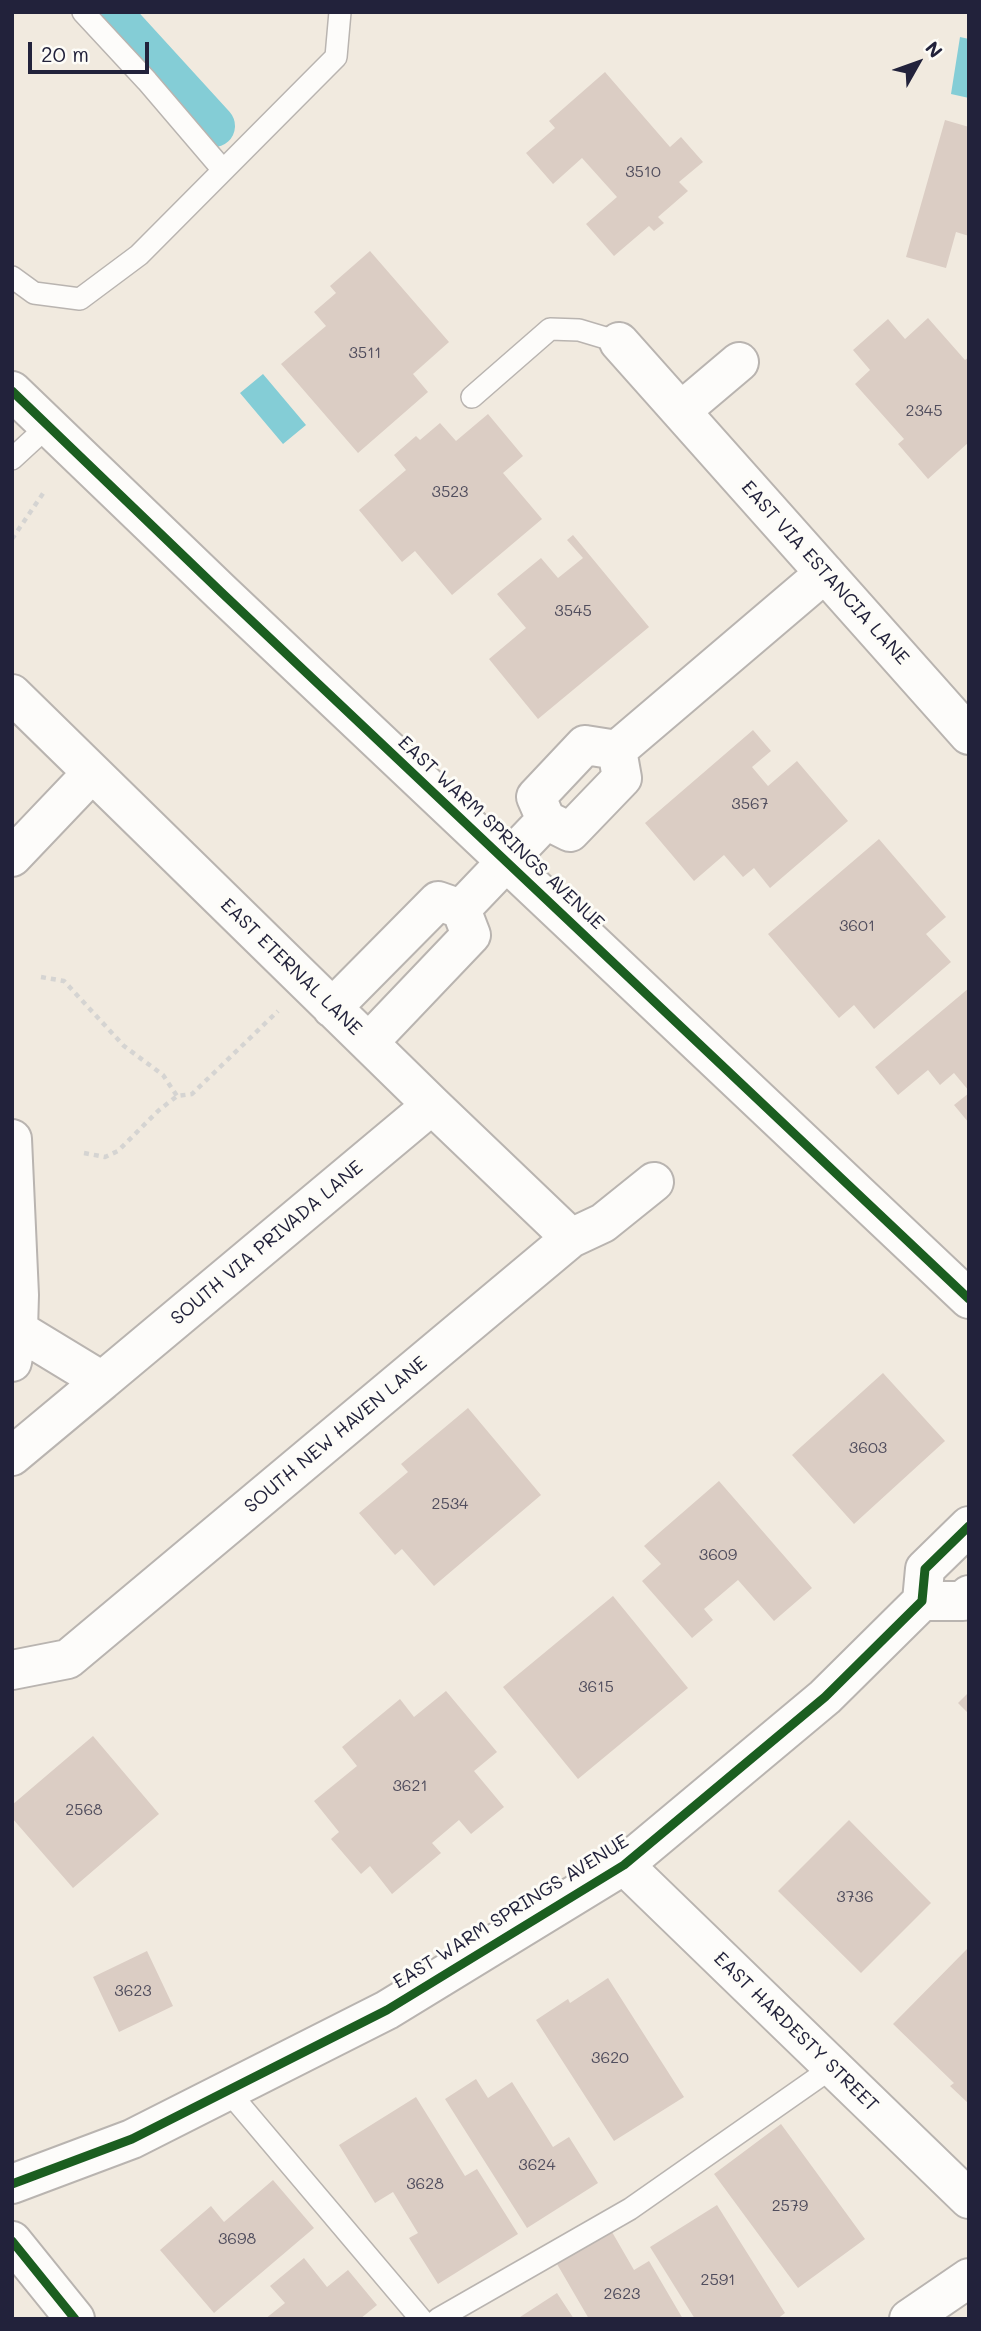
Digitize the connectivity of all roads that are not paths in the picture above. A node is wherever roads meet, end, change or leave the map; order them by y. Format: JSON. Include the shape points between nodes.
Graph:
{"nodes":[{"id":1,"x":83,"y":12,"type":"edge"},
{"id":2,"x":340,"y":12,"type":"edge"},
{"id":3,"x":223,"y":170,"type":"junction"},
{"id":4,"x":12,"y":277,"type":"edge"},
{"id":5,"x":619,"y":342,"type":"joint"},
{"id":6,"x":739,"y":362,"type":"dead end"},
{"id":7,"x":12,"y":391,"type":"edge"},
{"id":8,"x":472,"y":397,"type":"dead end"},
{"id":9,"x":681,"y":411,"type":"junction"},
{"id":10,"x":50,"y":425,"type":"junction"},
{"id":11,"x":12,"y":459,"type":"edge"},
{"id":12,"x":825,"y":573,"type":"junction"},
{"id":13,"x":12,"y":694,"type":"edge"},
{"id":14,"x":969,"y":735,"type":"edge"},
{"id":15,"x":92,"y":773,"type":"junction"},
{"id":16,"x":12,"y":858,"type":"edge"},
{"id":17,"x":505,"y":861,"type":"junction"},
{"id":18,"x":461,"y":909,"type":"junction"},
{"id":19,"x":332,"y":1007,"type":"junction"},
{"id":20,"x":369,"y":1042,"type":"junction"},
{"id":21,"x":432,"y":1105,"type":"junction"},
{"id":22,"x":12,"y":1139,"type":"edge"},
{"id":23,"x":654,"y":1182,"type":"dead end"},
{"id":24,"x":571,"y":1238,"type":"junction"},
{"id":25,"x":969,"y":1299,"type":"edge"},
{"id":26,"x":15,"y":1346,"type":"edge"},
{"id":27,"x":102,"y":1381,"type":"junction"},
{"id":28,"x":12,"y":1456,"type":"edge"},
{"id":29,"x":969,"y":1526,"type":"edge"},
{"id":30,"x":969,"y":1595,"type":"edge"},
{"id":31,"x":922,"y":1601,"type":"junction"},
{"id":32,"x":12,"y":1670,"type":"edge"},
{"id":33,"x":624,"y":1865,"type":"junction"},
{"id":34,"x":833,"y":2067,"type":"junction"},
{"id":35,"x":228,"y":2091,"type":"junction"},
{"id":36,"x":12,"y":2184,"type":"edge"},
{"id":37,"x":969,"y":2199,"type":"edge"},
{"id":38,"x":12,"y":2241,"type":"edge"},
{"id":39,"x":969,"y":2278,"type":"edge"},
{"id":40,"x":75,"y":2319,"type":"edge"},
{"id":41,"x":421,"y":2319,"type":"edge"},
{"id":42,"x":438,"y":2319,"type":"edge"},
{"id":43,"x":909,"y":2319,"type":"edge"}],
"edges":[{"from":1,"to":3,"type":"lane"},
{"from":2,"to":3,"type":"lane","via":[[336,57]]},
{"from":3,"to":4,"type":"lane","via":[[139,255],[80,299],[34,293]]},
{"from":5,"to":8,"type":"lane","via":[[579,330],[550,329]]},
{"from":5,"to":9,"type":"street","name":"EAST VIA ESTANCIA LANE"},
{"from":6,"to":9,"type":"street"},
{"from":7,"to":10,"type":"street","name":"EAST WARM SPRINGS AVENUE"},
{"from":9,"to":12,"type":"street","name":"EAST VIA ESTANCIA LANE"},
{"from":10,"to":11,"type":"lane"},
{"from":10,"to":17,"type":"street","name":"EAST WARM SPRINGS AVENUE"},
{"from":12,"to":14,"type":"street","name":"EAST VIA ESTANCIA LANE"},
{"from":12,"to":17,"type":"street","via":[[617,750],[622,778],[570,832],[546,820]]},
{"from":13,"to":15,"type":"street","name":"EAST ETERNAL LANE"},
{"from":15,"to":16,"type":"street"},
{"from":15,"to":19,"type":"street","name":"EAST ETERNAL LANE"},
{"from":17,"to":18,"type":"street"},
{"from":17,"to":25,"type":"street","name":"EAST WARM SPRINGS AVENUE"},
{"from":18,"to":19,"type":"street","via":[[438,901]]},
{"from":18,"to":20,"type":"street","via":[[471,934]]},
{"from":19,"to":20,"type":"street","name":"EAST ETERNAL LANE"},
{"from":20,"to":21,"type":"street","name":"EAST ETERNAL LANE"},
{"from":21,"to":24,"type":"street","name":"EAST ETERNAL LANE"},
{"from":21,"to":27,"type":"street","name":"SOUTH VIA PRIVADA LANE"},
{"from":22,"to":26,"type":"street"},
{"from":23,"to":24,"type":"street","name":"SOUTH NEW HAVEN LANE","via":[[603,1223]]},
{"from":24,"to":32,"type":"street","name":"SOUTH NEW HAVEN LANE","via":[[68,1659]]},
{"from":26,"to":27,"type":"street"},
{"from":27,"to":28,"type":"street","name":"SOUTH VIA PRIVADA LANE"},
{"from":29,"to":31,"type":"street","via":[[925,1569]]},
{"from":30,"to":31,"type":"street","via":[[963,1601]]},
{"from":31,"to":33,"type":"street","name":"EAST WARM SPRINGS AVENUE","via":[[825,1697]]},
{"from":33,"to":34,"type":"street","name":"EAST HARDESTY STREET"},
{"from":33,"to":35,"type":"street","name":"EAST WARM SPRINGS AVENUE","via":[[387,2010]]},
{"from":34,"to":37,"type":"street","name":"EAST HARDESTY STREET"},
{"from":34,"to":42,"type":"lane","via":[[630,2209]]},
{"from":35,"to":36,"type":"street","name":"EAST WARM SPRINGS AVENUE","via":[[132,2139]]},
{"from":35,"to":41,"type":"lane"},
{"from":38,"to":40,"type":"street"},
{"from":39,"to":43,"type":"street"}]}
